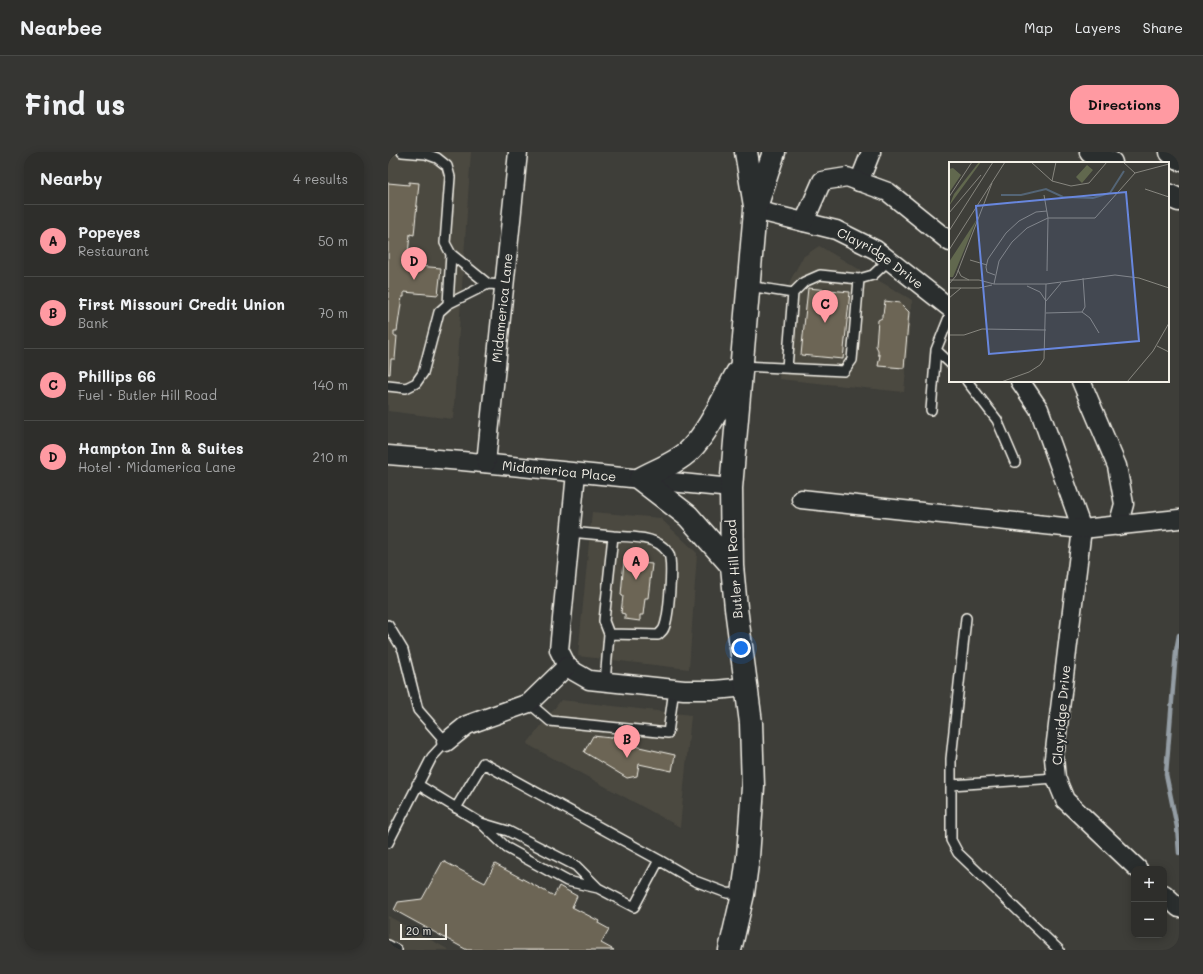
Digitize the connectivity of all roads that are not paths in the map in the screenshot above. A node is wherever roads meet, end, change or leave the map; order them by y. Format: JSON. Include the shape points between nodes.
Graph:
{"nodes":[{"id":1,"x":402,"y":152,"type":"edge"},
{"id":2,"x":518,"y":152,"type":"edge"},
{"id":3,"x":746,"y":152,"type":"edge"},
{"id":4,"x":774,"y":152,"type":"edge"},
{"id":5,"x":871,"y":152,"type":"edge"},
{"id":6,"x":1091,"y":152,"type":"edge"},
{"id":7,"x":1170,"y":152,"type":"edge"},
{"id":8,"x":1179,"y":159,"type":"edge"},
{"id":9,"x":1109,"y":162,"type":"edge"},
{"id":10,"x":859,"y":182,"type":"junction"},
{"id":11,"x":1169,"y":195,"type":"edge"},
{"id":12,"x":1179,"y":200,"type":"edge"},
{"id":13,"x":755,"y":210,"type":"junction"},
{"id":14,"x":804,"y":222,"type":"junction"},
{"id":15,"x":949,"y":241,"type":"edge"},
{"id":16,"x":450,"y":254,"type":"junction"},
{"id":17,"x":889,"y":260,"type":"junction"},
{"id":18,"x":859,"y":280,"type":"junction"},
{"id":19,"x":496,"y":284,"type":"junction"},
{"id":20,"x":748,"y":286,"type":"junction"},
{"id":21,"x":793,"y":293,"type":"junction"},
{"id":22,"x":448,"y":304,"type":"junction"},
{"id":23,"x":949,"y":307,"type":"edge"},
{"id":24,"x":949,"y":318,"type":"edge"},
{"id":25,"x":936,"y":350,"type":"junction"},
{"id":26,"x":949,"y":363,"type":"edge"},
{"id":27,"x":741,"y":366,"type":"junction"},
{"id":28,"x":787,"y":368,"type":"junction"},
{"id":29,"x":968,"y":382,"type":"edge"},
{"id":30,"x":1021,"y":382,"type":"edge"},
{"id":31,"x":1080,"y":382,"type":"edge"},
{"id":32,"x":388,"y":386,"type":"edge"},
{"id":33,"x":931,"y":410,"type":"dead end"},
{"id":34,"x":388,"y":455,"type":"edge"},
{"id":35,"x":1015,"y":462,"type":"dead end"},
{"id":36,"x":486,"y":463,"type":"junction"},
{"id":37,"x":576,"y":473,"type":"junction"},
{"id":38,"x":640,"y":479,"type":"junction"},
{"id":39,"x":731,"y":488,"type":"junction"},
{"id":40,"x":801,"y":500,"type":"dead end"},
{"id":41,"x":1179,"y":519,"type":"edge"},
{"id":42,"x":1118,"y":526,"type":"junction"},
{"id":43,"x":1082,"y":529,"type":"junction"},
{"id":44,"x":570,"y":532,"type":"junction"},
{"id":45,"x":613,"y":536,"type":"junction"},
{"id":46,"x":732,"y":566,"type":"junction"},
{"id":47,"x":966,"y":618,"type":"dead end"},
{"id":48,"x":388,"y":625,"type":"edge"},
{"id":49,"x":609,"y":634,"type":"junction"},
{"id":50,"x":567,"y":666,"type":"junction"},
{"id":51,"x":605,"y":682,"type":"junction"},
{"id":52,"x":746,"y":687,"type":"junction"},
{"id":53,"x":674,"y":689,"type":"junction"},
{"id":54,"x":529,"y":703,"type":"junction"},
{"id":55,"x":446,"y":742,"type":"junction"},
{"id":56,"x":1056,"y":778,"type":"junction"},
{"id":57,"x":417,"y":784,"type":"junction"},
{"id":58,"x":951,"y":785,"type":"junction"},
{"id":59,"x":456,"y":808,"type":"junction"},
{"id":60,"x":481,"y":823,"type":"junction"},
{"id":61,"x":388,"y":843,"type":"edge"},
{"id":62,"x":659,"y":860,"type":"junction"},
{"id":63,"x":1135,"y":866,"type":"edge"},
{"id":64,"x":598,"y":888,"type":"junction"},
{"id":65,"x":743,"y":894,"type":"junction"},
{"id":66,"x":1167,"y":897,"type":"edge"},
{"id":67,"x":1179,"y":908,"type":"edge"},
{"id":68,"x":388,"y":945,"type":"edge"},
{"id":69,"x":397,"y":950,"type":"edge"},
{"id":70,"x":730,"y":950,"type":"edge"},
{"id":71,"x":1059,"y":950,"type":"edge"}],
"edges":[{"from":1,"to":16,"type":"lane","via":[[426,154],[447,166],[450,177],[445,243]]},
{"from":2,"to":19,"type":"street","name":"Midamerica Lane"},
{"from":3,"to":13,"type":"main road","name":"Butler Hill Road"},
{"from":4,"to":13,"type":"main road","name":"Butler Hill Road"},
{"from":5,"to":10,"type":"street"},
{"from":6,"to":9,"type":"main road"},
{"from":7,"to":8,"type":"main road"},
{"from":10,"to":14,"type":"street","via":[[847,177],[822,181]]},
{"from":10,"to":15,"type":"street","via":[[888,192]]},
{"from":11,"to":12,"type":"main road"},
{"from":13,"to":14,"type":"street","name":"Clayridge Drive"},
{"from":13,"to":20,"type":"main road","name":"Butler Hill Road"},
{"from":14,"to":17,"type":"street","name":"Clayridge Drive","via":[[836,230],[876,250]]},
{"from":16,"to":19,"type":"lane"},
{"from":16,"to":22,"type":"lane"},
{"from":17,"to":18,"type":"lane","via":[[873,275]]},
{"from":17,"to":23,"type":"street","name":"Clayridge Drive"},
{"from":18,"to":21,"type":"lane","via":[[820,276],[804,282]]},
{"from":18,"to":28,"type":"lane","via":[[852,360],[848,367],[844,371]]},
{"from":19,"to":22,"type":"lane"},
{"from":19,"to":36,"type":"street","name":"Midamerica Lane"},
{"from":20,"to":21,"type":"lane"},
{"from":20,"to":27,"type":"main road","name":"Butler Hill Road"},
{"from":21,"to":28,"type":"lane"},
{"from":22,"to":32,"type":"lane","via":[[439,312],[424,373],[416,383],[406,388]]},
{"from":24,"to":25,"type":"lane"},
{"from":25,"to":26,"type":"lane"},
{"from":25,"to":33,"type":"lane"},
{"from":27,"to":28,"type":"lane"},
{"from":27,"to":38,"type":"main road","via":[[710,422],[690,450],[677,460]]},
{"from":27,"to":39,"type":"main road","name":"Butler Hill Road"},
{"from":29,"to":35,"type":"lane","via":[[997,420]]},
{"from":30,"to":43,"type":"street","name":"Clayridge Drive","via":[[1039,409]]},
{"from":31,"to":42,"type":"street","via":[[1117,466],[1124,504]]},
{"from":34,"to":36,"type":"street","name":"Midamerica Place"},
{"from":36,"to":37,"type":"street","name":"Midamerica Place"},
{"from":37,"to":38,"type":"street","name":"Midamerica Place"},
{"from":37,"to":44,"type":"street"},
{"from":38,"to":39,"type":"street","name":"Midamerica Place"},
{"from":38,"to":46,"type":"main road","via":[[688,516]]},
{"from":39,"to":46,"type":"main road","name":"Butler Hill Road"},
{"from":40,"to":43,"type":"street"},
{"from":41,"to":42,"type":"street"},
{"from":42,"to":43,"type":"street"},
{"from":43,"to":56,"type":"street","name":"Clayridge Drive","via":[[1054,758]]},
{"from":44,"to":45,"type":"lane"},
{"from":44,"to":50,"type":"street","via":[[559,650]]},
{"from":45,"to":49,"type":"lane","via":[[604,621]]},
{"from":45,"to":49,"type":"lane","via":[[649,540],[662,546],[669,554],[670,563],[668,610],[664,629],[658,635]]},
{"from":46,"to":52,"type":"main road","name":"Butler Hill Road"},
{"from":47,"to":58,"type":"lane","via":[[951,759]]},
{"from":48,"to":55,"type":"lane","via":[[403,650],[418,710]]},
{"from":49,"to":51,"type":"lane"},
{"from":50,"to":51,"type":"street","via":[[589,680]]},
{"from":50,"to":54,"type":"street"},
{"from":51,"to":53,"type":"street"},
{"from":52,"to":53,"type":"street","via":[[715,690]]},
{"from":52,"to":65,"type":"main road","name":"Butler Hill Road","via":[[751,723],[753,787]]},
{"from":53,"to":54,"type":"lane","via":[[668,732],[550,721]]},
{"from":54,"to":55,"type":"street","via":[[467,725]]},
{"from":55,"to":57,"type":"lane","via":[[432,757]]},
{"from":56,"to":58,"type":"lane"},
{"from":56,"to":63,"type":"street","name":"Clayridge Drive","via":[[1065,800]]},
{"from":57,"to":59,"type":"lane"},
{"from":57,"to":61,"type":"lane"},
{"from":58,"to":71,"type":"lane","via":[[951,840],[958,853]]},
{"from":59,"to":60,"type":"lane"},
{"from":59,"to":62,"type":"lane","via":[[483,763]]},
{"from":60,"to":64,"type":"lane","via":[[508,831],[576,866]]},
{"from":60,"to":64,"type":"lane","via":[[507,848],[567,881]]},
{"from":62,"to":64,"type":"lane","via":[[634,907]]},
{"from":62,"to":65,"type":"lane","via":[[695,881],[727,894]]},
{"from":65,"to":70,"type":"main road","name":"Butler Hill Road"},
{"from":66,"to":67,"type":"street"},
{"from":68,"to":69,"type":"lane"}]}
